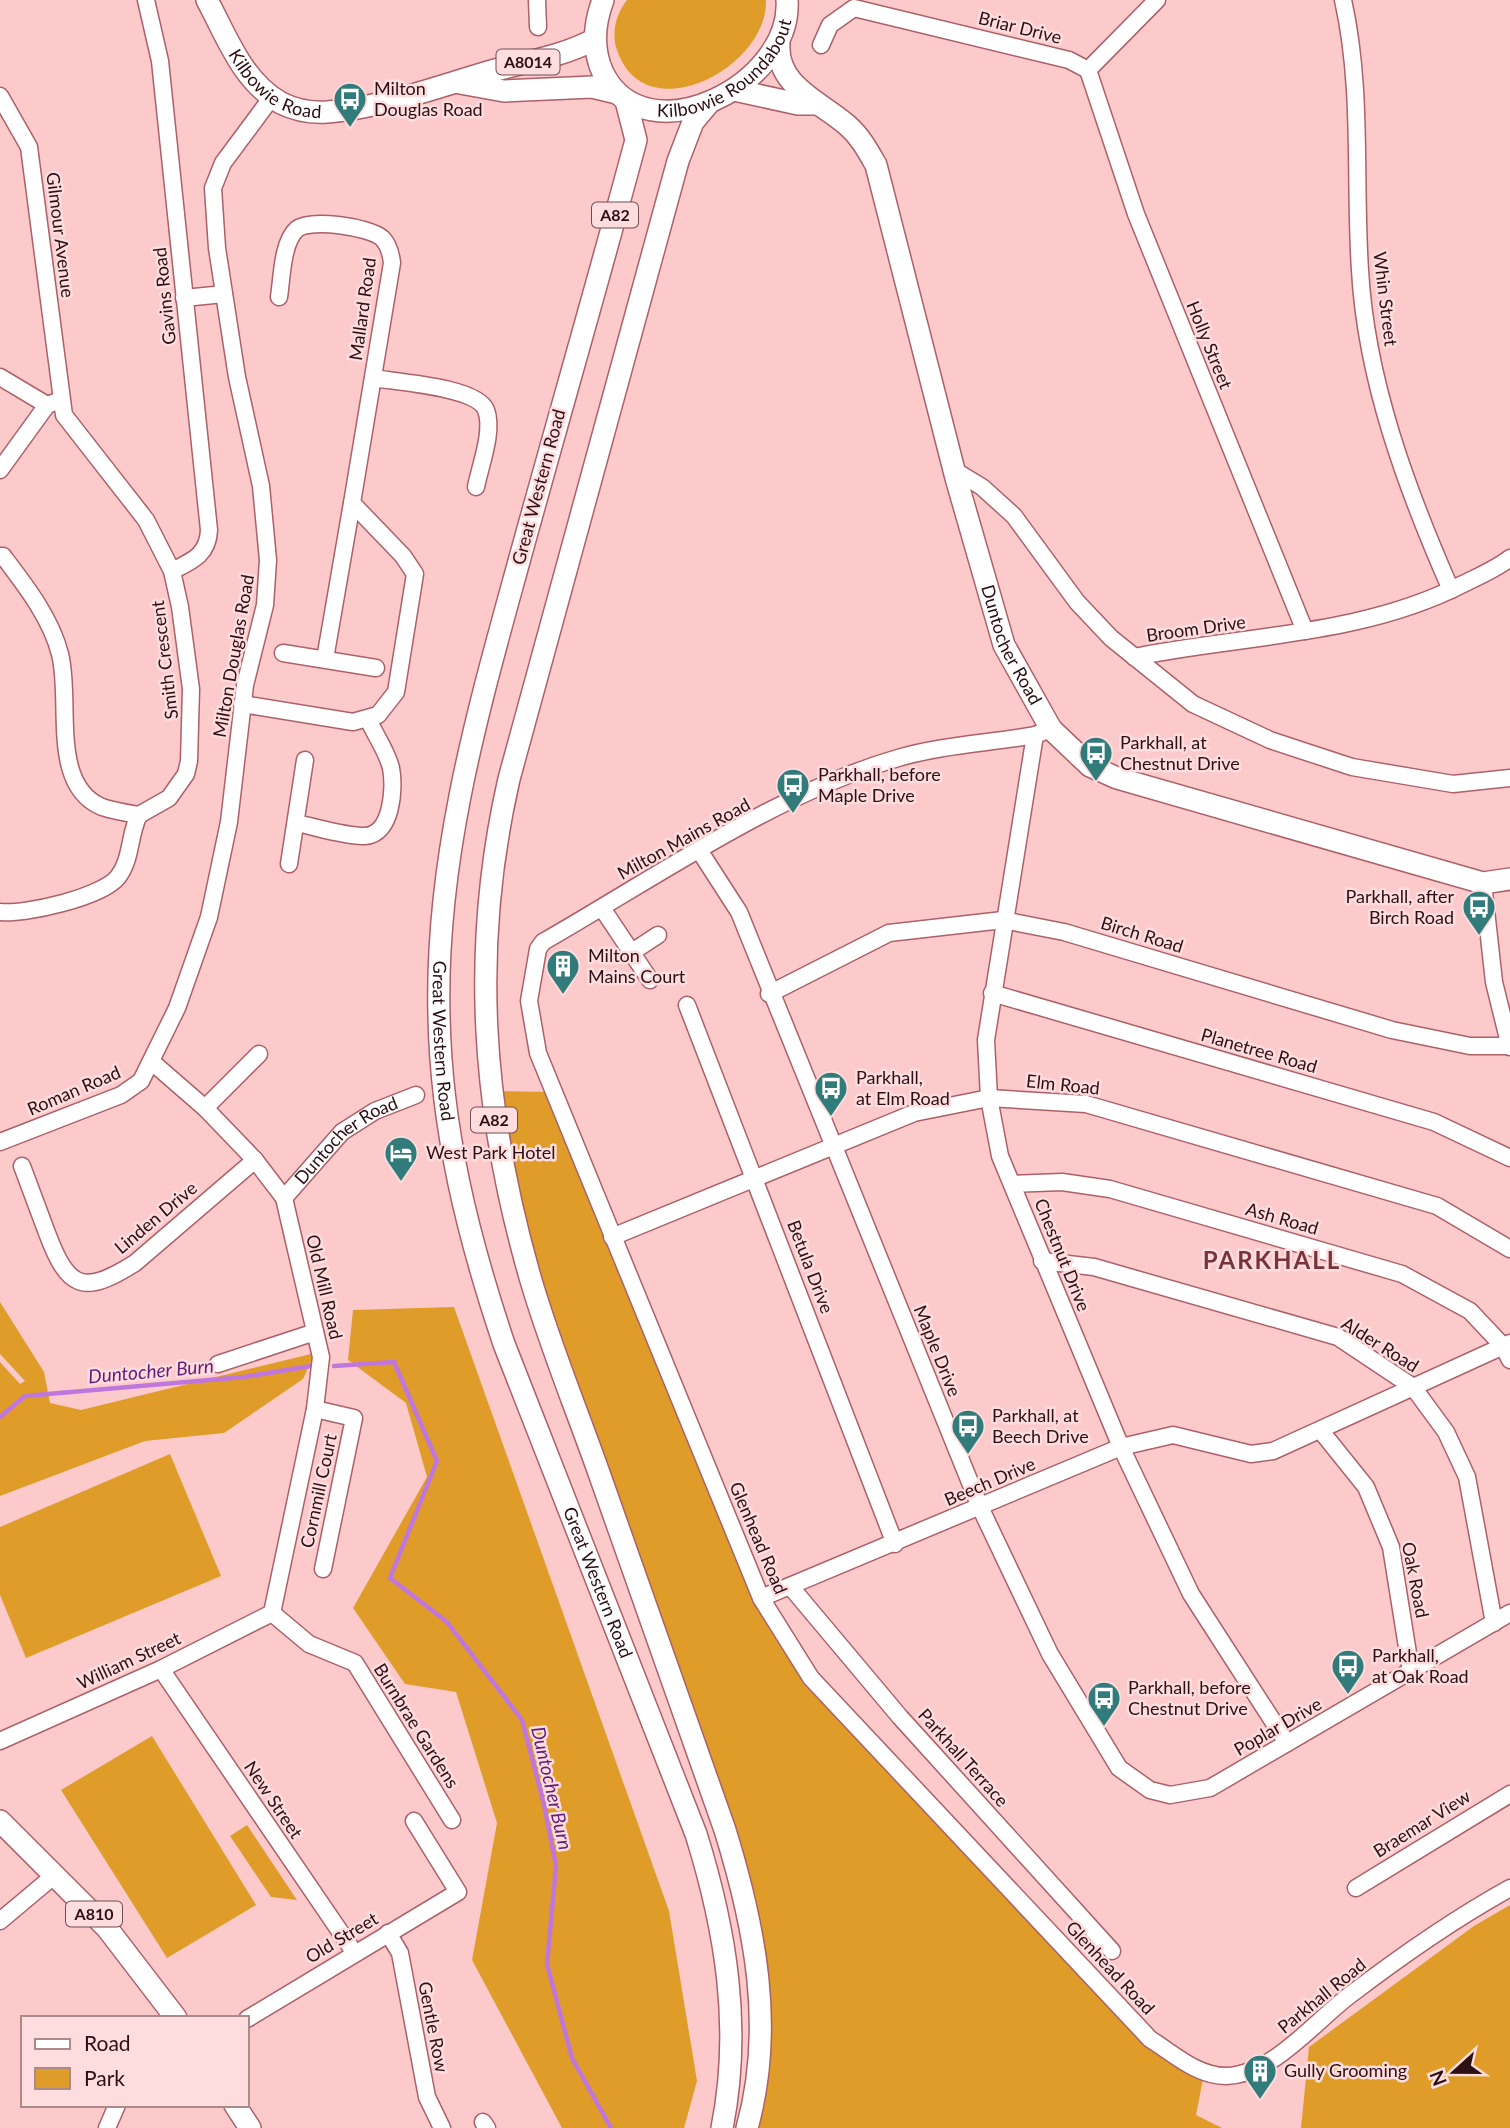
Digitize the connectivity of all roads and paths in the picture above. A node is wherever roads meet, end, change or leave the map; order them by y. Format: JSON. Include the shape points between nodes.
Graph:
{"nodes":[{"id":1,"x":146,"y":0,"type":"edge"},
{"id":2,"x":207,"y":0,"type":"edge"},
{"id":3,"x":537,"y":0,"type":"edge"},
{"id":4,"x":603,"y":0,"type":"edge"},
{"id":5,"x":1157,"y":0,"type":"edge"},
{"id":6,"x":1343,"y":0,"type":"edge"},
{"id":7,"x":792,"y":3,"type":"edge"},
{"id":8,"x":538,"y":27,"type":"dead end"},
{"id":9,"x":595,"y":39,"type":"junction"},
{"id":10,"x":779,"y":44,"type":"junction"},
{"id":11,"x":821,"y":45,"type":"dead end"},
{"id":12,"x":1088,"y":70,"type":"junction"},
{"id":13,"x":460,"y":83,"type":"junction"},
{"id":14,"x":734,"y":90,"type":"junction"},
{"id":15,"x":0,"y":96,"type":"edge"},
{"id":16,"x":272,"y":97,"type":"junction"},
{"id":17,"x":622,"y":97,"type":"junction"},
{"id":18,"x":709,"y":103,"type":"junction"},
{"id":19,"x":816,"y":104,"type":"junction"},
{"id":20,"x":224,"y":294,"type":"junction"},
{"id":21,"x":279,"y":297,"type":"dead end"},
{"id":22,"x":184,"y":298,"type":"junction"},
{"id":23,"x":0,"y":377,"type":"edge"},
{"id":24,"x":373,"y":378,"type":"junction"},
{"id":25,"x":56,"y":397,"type":"junction"},
{"id":26,"x":0,"y":470,"type":"edge"},
{"id":27,"x":954,"y":470,"type":"junction"},
{"id":28,"x":476,"y":487,"type":"dead end"},
{"id":29,"x":352,"y":503,"type":"junction"},
{"id":30,"x":0,"y":556,"type":"edge"},
{"id":31,"x":1510,"y":558,"type":"edge"},
{"id":32,"x":172,"y":571,"type":"junction"},
{"id":33,"x":1451,"y":590,"type":"junction"},
{"id":34,"x":1305,"y":631,"type":"junction"},
{"id":35,"x":283,"y":653,"type":"dead end"},
{"id":36,"x":1134,"y":657,"type":"junction"},
{"id":37,"x":326,"y":659,"type":"junction"},
{"id":38,"x":376,"y":668,"type":"dead end"},
{"id":39,"x":242,"y":705,"type":"junction"},
{"id":40,"x":368,"y":719,"type":"junction"},
{"id":41,"x":1043,"y":732,"type":"junction"},
{"id":42,"x":305,"y":760,"type":"dead end"},
{"id":43,"x":1510,"y":778,"type":"edge"},
{"id":44,"x":139,"y":815,"type":"junction"},
{"id":45,"x":296,"y":823,"type":"junction"},
{"id":46,"x":699,"y":850,"type":"junction"},
{"id":47,"x":289,"y":864,"type":"dead end"},
{"id":48,"x":1510,"y":879,"type":"edge"},
{"id":49,"x":1483,"y":883,"type":"junction"},
{"id":50,"x":602,"y":908,"type":"junction"},
{"id":51,"x":0,"y":912,"type":"edge"},
{"id":52,"x":1003,"y":920,"type":"junction"},
{"id":53,"x":658,"y":935,"type":"dead end"},
{"id":54,"x":543,"y":942,"type":"joint"},
{"id":55,"x":632,"y":952,"type":"junction"},
{"id":56,"x":650,"y":980,"type":"dead end"},
{"id":57,"x":992,"y":993,"type":"junction"},
{"id":58,"x":769,"y":994,"type":"junction"},
{"id":59,"x":687,"y":1005,"type":"dead end"},
{"id":60,"x":1510,"y":1046,"type":"edge"},
{"id":61,"x":259,"y":1054,"type":"dead end"},
{"id":62,"x":152,"y":1062,"type":"junction"},
{"id":63,"x":416,"y":1095,"type":"dead end"},
{"id":64,"x":989,"y":1098,"type":"junction"},
{"id":65,"x":205,"y":1108,"type":"junction"},
{"id":66,"x":0,"y":1142,"type":"edge"},
{"id":67,"x":831,"y":1146,"type":"junction"},
{"id":68,"x":1510,"y":1158,"type":"edge"},
{"id":69,"x":255,"y":1160,"type":"junction"},
{"id":70,"x":22,"y":1166,"type":"dead end"},
{"id":71,"x":756,"y":1178,"type":"junction"},
{"id":72,"x":1012,"y":1184,"type":"junction"},
{"id":73,"x":284,"y":1198,"type":"junction"},
{"id":74,"x":612,"y":1237,"type":"junction"},
{"id":75,"x":1510,"y":1249,"type":"edge"},
{"id":76,"x":1042,"y":1261,"type":"junction"},
{"id":77,"x":315,"y":1332,"type":"junction"},
{"id":78,"x":1508,"y":1350,"type":"edge"},
{"id":79,"x":218,"y":1364,"type":"dead end"},
{"id":80,"x":1413,"y":1387,"type":"junction"},
{"id":81,"x":315,"y":1409,"type":"junction"},
{"id":82,"x":1321,"y":1431,"type":"junction"},
{"id":83,"x":1121,"y":1447,"type":"junction"},
{"id":84,"x":980,"y":1507,"type":"junction"},
{"id":85,"x":895,"y":1544,"type":"junction"},
{"id":86,"x":323,"y":1569,"type":"dead end"},
{"id":87,"x":790,"y":1586,"type":"junction"},
{"id":88,"x":761,"y":1598,"type":"junction"},
{"id":89,"x":272,"y":1613,"type":"junction"},
{"id":90,"x":1510,"y":1613,"type":"edge"},
{"id":91,"x":1494,"y":1623,"type":"junction"},
{"id":92,"x":161,"y":1669,"type":"junction"},
{"id":93,"x":1411,"y":1672,"type":"junction"},
{"id":94,"x":0,"y":1741,"type":"edge"},
{"id":95,"x":1287,"y":1744,"type":"junction"},
{"id":96,"x":1210,"y":1788,"type":"joint"},
{"id":97,"x":1510,"y":1794,"type":"edge"},
{"id":98,"x":452,"y":1820,"type":"dead end"},
{"id":99,"x":0,"y":1821,"type":"edge"},
{"id":100,"x":414,"y":1821,"type":"dead end"},
{"id":101,"x":56,"y":1874,"type":"junction"},
{"id":102,"x":1356,"y":1888,"type":"dead end"},
{"id":103,"x":1510,"y":1888,"type":"edge"},
{"id":104,"x":0,"y":1921,"type":"edge"},
{"id":105,"x":388,"y":1933,"type":"junction"},
{"id":106,"x":1112,"y":1951,"type":"dead end"},
{"id":107,"x":354,"y":1952,"type":"junction"},
{"id":108,"x":174,"y":2016,"type":"edge"},
{"id":109,"x":248,"y":2018,"type":"edge"},
{"id":110,"x":1150,"y":2039,"type":"joint"},
{"id":111,"x":116,"y":2107,"type":"edge"},
{"id":112,"x":236,"y":2107,"type":"edge"},
{"id":113,"x":107,"y":2128,"type":"edge"},
{"id":114,"x":250,"y":2128,"type":"edge"},
{"id":115,"x":442,"y":2128,"type":"edge"},
{"id":116,"x":722,"y":2128,"type":"edge"},
{"id":117,"x":747,"y":2128,"type":"edge"}],
"edges":[{"from":1,"to":22,"type":"street","name":"Gavins Road","via":[[160,61]]},
{"from":2,"to":16,"type":"main road","name":"Kilbowie Road","number":"A8014","via":[[234,53],[257,85]]},
{"from":3,"to":8,"type":"street"},
{"from":4,"to":9,"type":"main road","number":"A82"},
{"from":5,"to":12,"type":"street"},
{"from":6,"to":33,"type":"street","name":"Whin Street","via":[[1357,89],[1364,315],[1380,390],[1407,478]]},
{"from":7,"to":10,"type":"main road","name":"Kilbowie Roundabout","number":"A82"},
{"from":9,"to":13,"type":"main road","name":"Kilbowie Road","number":"A8014","via":[[571,51]]},
{"from":9,"to":17,"type":"main road","number":"A82","via":[[601,67]]},
{"from":10,"to":14,"type":"main road","name":"Kilbowie Roundabout","number":"A82"},
{"from":10,"to":19,"type":"main road","name":"Duntocher Road","via":[[785,70]]},
{"from":11,"to":12,"type":"street","name":"Briar Drive","via":[[830,25],[854,8],[1069,60]]},
{"from":12,"to":34,"type":"street","name":"Holly Street","via":[[1136,214]]},
{"from":13,"to":16,"type":"main road","name":"Kilbowie Road","number":"A8014","via":[[324,112],[299,110]]},
{"from":13,"to":17,"type":"main road","name":"Kilbowie Road","number":"A8014","via":[[504,91],[592,87]]},
{"from":14,"to":18,"type":"main road","name":"Kilbowie Roundabout","number":"A82"},
{"from":14,"to":19,"type":"main road","name":"Duntocher Road"},
{"from":15,"to":25,"type":"street","name":"Gilmour Avenue","via":[[29,147]]},
{"from":16,"to":20,"type":"street","name":"Milton Douglas Road","via":[[216,176],[212,203]]},
{"from":17,"to":18,"type":"main road","name":"Kilbowie Roundabout","number":"A82","via":[[650,108],[674,110]]},
{"from":17,"to":116,"type":"main road","name":"Great Western Road","number":"A82","via":[[636,140],[462,777],[450,837],[442,906],[439,1017],[450,1142],[481,1277],[503,1344],[696,1834],[716,1902],[731,1998],[731,2062]]},
{"from":18,"to":117,"type":"main road","name":"Great Western Road","number":"A82","via":[[693,122],[679,157],[509,779],[492,877],[485,981],[490,1091],[504,1174],[531,1281],[748,1907],[761,2013]]},
{"from":19,"to":27,"type":"main road","name":"Duntocher Road","via":[[850,127],[876,165]]},
{"from":20,"to":22,"type":"street"},
{"from":20,"to":39,"type":"street","name":"Milton Douglas Road","via":[[267,537],[265,605]]},
{"from":21,"to":24,"type":"street","name":"Mallard Road","via":[[288,247],[297,229],[318,222],[382,238],[392,263]]},
{"from":22,"to":32,"type":"street","name":"Gavins Road","via":[[209,538],[202,554]]},
{"from":23,"to":25,"type":"street"},
{"from":24,"to":28,"type":"street","via":[[465,394],[481,402],[487,430]]},
{"from":24,"to":29,"type":"street","name":"Mallard Road"},
{"from":25,"to":26,"type":"street"},
{"from":25,"to":32,"type":"street","name":"Smith Crescent","via":[[67,421],[128,494]]},
{"from":27,"to":36,"type":"street","name":"Broom Drive","via":[[982,487],[1014,516],[1077,602]]},
{"from":27,"to":41,"type":"main road","name":"Duntocher Road","via":[[1004,645]]},
{"from":29,"to":37,"type":"street","name":"Mallard Road"},
{"from":29,"to":40,"type":"street","via":[[403,556],[416,581],[396,692],[378,715]]},
{"from":30,"to":44,"type":"street","via":[[26,586],[59,651],[73,780],[83,795],[102,806]]},
{"from":31,"to":33,"type":"street","name":"Broom Drive"},
{"from":32,"to":44,"type":"street","name":"Smith Crescent","via":[[188,658],[192,747],[186,774],[177,788]]},
{"from":33,"to":34,"type":"street","name":"Broom Drive","via":[[1399,611]]},
{"from":34,"to":36,"type":"street","name":"Broom Drive"},
{"from":35,"to":37,"type":"street"},
{"from":36,"to":43,"type":"street","via":[[1193,704],[1270,740],[1352,767],[1453,784]]},
{"from":37,"to":38,"type":"street"},
{"from":39,"to":40,"type":"street","via":[[336,721]]},
{"from":39,"to":62,"type":"street","name":"Milton Douglas Road","via":[[229,822],[212,905],[177,1008]]},
{"from":40,"to":45,"type":"street","via":[[387,755],[392,779],[387,821],[366,836]]},
{"from":41,"to":46,"type":"street","name":"Milton Mains Road","via":[[900,757],[833,780]]},
{"from":41,"to":49,"type":"main road","name":"Duntocher Road","via":[[1090,766],[1117,778]]},
{"from":41,"to":52,"type":"street","name":"Chestnut Drive"},
{"from":42,"to":45,"type":"street"},
{"from":44,"to":51,"type":"street","via":[[123,868],[112,883],[55,905],[13,914]]},
{"from":45,"to":47,"type":"street"},
{"from":46,"to":50,"type":"street","name":"Milton Mains Road"},
{"from":46,"to":58,"type":"street","name":"Maple Drive","via":[[739,912]]},
{"from":48,"to":49,"type":"main road","name":"Duntocher Road"},
{"from":49,"to":60,"type":"street","via":[[1494,982]]},
{"from":50,"to":54,"type":"street","name":"Milton Mains Road"},
{"from":50,"to":55,"type":"street"},
{"from":52,"to":57,"type":"street","name":"Chestnut Drive"},
{"from":52,"to":58,"type":"street","name":"Birch Road","via":[[889,933]]},
{"from":52,"to":60,"type":"street","name":"Birch Road","via":[[1065,932],[1392,1030],[1470,1046]]},
{"from":53,"to":55,"type":"street"},
{"from":54,"to":74,"type":"street","name":"Glenhead Road","via":[[531,977],[538,1053]]},
{"from":55,"to":56,"type":"street"},
{"from":57,"to":64,"type":"street","name":"Chestnut Drive","via":[[986,1040]]},
{"from":57,"to":68,"type":"street","name":"Planetree Road","via":[[1434,1122]]},
{"from":58,"to":67,"type":"street","name":"Maple Drive"},
{"from":59,"to":71,"type":"street","name":"Betula Drive"},
{"from":61,"to":65,"type":"street"},
{"from":62,"to":65,"type":"street","name":"Old Mill Road"},
{"from":62,"to":66,"type":"street","name":"Roman Road","via":[[141,1081],[121,1095]]},
{"from":63,"to":73,"type":"street","name":"Duntocher Road","via":[[374,1111],[342,1132]]},
{"from":64,"to":67,"type":"street","name":"Elm Road","via":[[914,1113]]},
{"from":64,"to":72,"type":"street","name":"Chestnut Drive","via":[[1000,1156]]},
{"from":64,"to":75,"type":"street","name":"Elm Road","via":[[1099,1107],[1437,1206]]},
{"from":65,"to":69,"type":"street","name":"Old Mill Road"},
{"from":67,"to":71,"type":"street","name":"Elm Road"},
{"from":67,"to":84,"type":"street","name":"Maple Drive"},
{"from":69,"to":70,"type":"street","name":"Linden Drive","via":[[135,1263],[88,1284],[74,1280],[60,1267]]},
{"from":69,"to":73,"type":"street","name":"Old Mill Road"},
{"from":71,"to":74,"type":"street","name":"Elm Road"},
{"from":71,"to":85,"type":"street","name":"Betula Drive"},
{"from":72,"to":76,"type":"street","name":"Chestnut Drive"},
{"from":72,"to":78,"type":"street","name":"Ash Road","via":[[1062,1181],[1111,1189],[1402,1274],[1470,1311]]},
{"from":73,"to":77,"type":"street","name":"Old Mill Road"},
{"from":74,"to":88,"type":"street","name":"Glenhead Road"},
{"from":76,"to":80,"type":"street","name":"Alder Road","via":[[1094,1267],[1338,1337]]},
{"from":76,"to":83,"type":"street","name":"Chestnut Drive"},
{"from":77,"to":79,"type":"street"},
{"from":77,"to":81,"type":"street","name":"Old Mill Road","via":[[321,1357]]},
{"from":78,"to":80,"type":"street","name":"Beech Drive"},
{"from":80,"to":82,"type":"street","name":"Beech Drive"},
{"from":80,"to":91,"type":"street","name":"Alder Road","via":[[1446,1432],[1467,1477]]},
{"from":81,"to":86,"type":"street","name":"Cornmill Court","via":[[354,1418]]},
{"from":81,"to":89,"type":"street","name":"Old Mill Road"},
{"from":82,"to":83,"type":"street","name":"Beech Drive","via":[[1273,1451],[1251,1454],[1173,1435]]},
{"from":82,"to":93,"type":"street","name":"Oak Road","via":[[1366,1487],[1391,1547]]},
{"from":83,"to":84,"type":"street","name":"Beech Drive"},
{"from":83,"to":95,"type":"street","name":"Chestnut Drive","via":[[1191,1594]]},
{"from":84,"to":85,"type":"street","name":"Beech Drive"},
{"from":84,"to":96,"type":"street","name":"Maple Drive","via":[[1049,1654],[1119,1768],[1150,1790],[1170,1795]]},
{"from":85,"to":87,"type":"street","name":"Beech Drive"},
{"from":87,"to":88,"type":"street","name":"Beech Drive"},
{"from":87,"to":106,"type":"street","name":"Parkhall Terrace","via":[[900,1717]]},
{"from":88,"to":110,"type":"street","name":"Glenhead Road","via":[[811,1678]]},
{"from":89,"to":92,"type":"street","name":"William Street"},
{"from":89,"to":98,"type":"street","name":"Burnbrae Gardens","via":[[309,1644],[355,1663]]},
{"from":90,"to":91,"type":"street","name":"Poplar Drive"},
{"from":91,"to":93,"type":"street","name":"Poplar Drive"},
{"from":92,"to":94,"type":"street","name":"William Street"},
{"from":92,"to":107,"type":"street","name":"New Street"},
{"from":93,"to":95,"type":"street","name":"Poplar Drive"},
{"from":95,"to":96,"type":"street","name":"Poplar Drive"},
{"from":97,"to":102,"type":"street","name":"Braemar View"},
{"from":99,"to":101,"type":"main road","number":"A810"},
{"from":100,"to":105,"type":"street","name":"Old Street","via":[[458,1892]]},
{"from":101,"to":104,"type":"street"},
{"from":101,"to":108,"type":"main road","number":"A810","via":[[107,1928]]},
{"from":103,"to":110,"type":"street","name":"Parkhall Road","via":[[1468,1911],[1348,1997],[1292,2047],[1259,2065],[1229,2076],[1204,2074]]},
{"from":105,"to":107,"type":"street","name":"Old Street"},
{"from":105,"to":115,"type":"street","name":"Gentle Row","via":[[400,1953],[427,2096]]},
{"from":107,"to":109,"type":"street","name":"Old Street"},
{"from":111,"to":113,"type":"street"},
{"from":112,"to":114,"type":"main road"}]}
